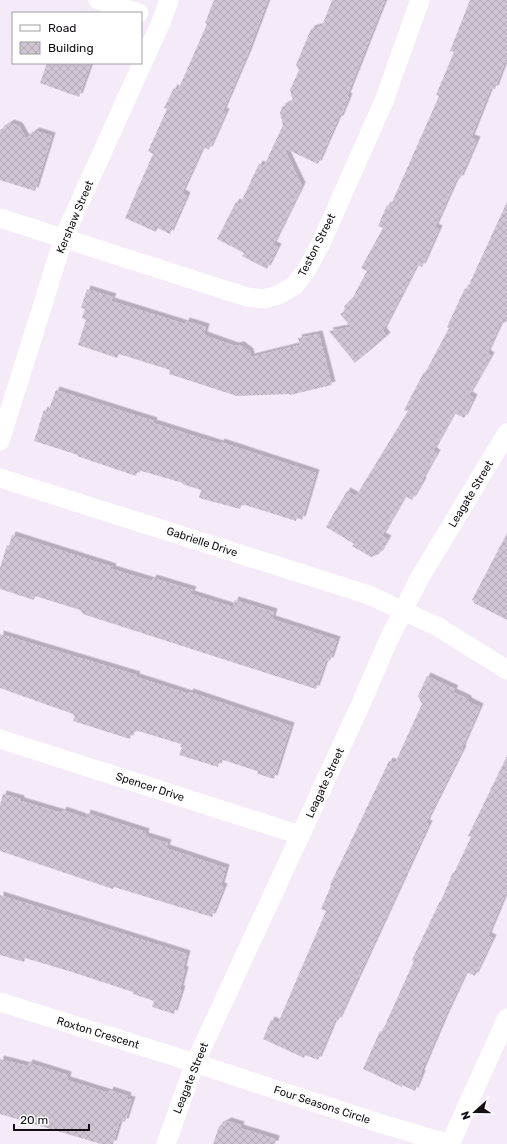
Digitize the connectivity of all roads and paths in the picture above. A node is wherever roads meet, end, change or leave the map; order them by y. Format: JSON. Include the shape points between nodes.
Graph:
{"nodes":[{"id":1,"x":98,"y":0,"type":"edge"},
{"id":2,"x":169,"y":0,"type":"edge"},
{"id":3,"x":420,"y":0,"type":"edge"},
{"id":4,"x":137,"y":12,"type":"edge"},
{"id":5,"x":142,"y":14,"type":"edge"},
{"id":6,"x":162,"y":20,"type":"junction"},
{"id":7,"x":0,"y":218,"type":"edge"},
{"id":8,"x":64,"y":237,"type":"junction"},
{"id":9,"x":507,"y":433,"type":"edge"},
{"id":10,"x":0,"y":441,"type":"edge"},
{"id":11,"x":0,"y":478,"type":"edge"},
{"id":12,"x":403,"y":611,"type":"junction"},
{"id":13,"x":507,"y":670,"type":"edge"},
{"id":14,"x":0,"y":739,"type":"edge"},
{"id":15,"x":300,"y":835,"type":"junction"},
{"id":16,"x":0,"y":1002,"type":"edge"},
{"id":17,"x":507,"y":1018,"type":"edge"},
{"id":18,"x":195,"y":1063,"type":"junction"},
{"id":19,"x":166,"y":1144,"type":"edge"},
{"id":20,"x":450,"y":1144,"type":"edge"}],
"edges":[{"from":1,"to":4,"type":"street"},
{"from":2,"to":6,"type":"street","name":"Kershaw Street"},
{"from":3,"to":8,"type":"street","name":"Teston Street","via":[[384,102],[321,243],[295,285],[263,299],[247,297]]},
{"from":5,"to":6,"type":"street"},
{"from":6,"to":8,"type":"street","name":"Kershaw Street"},
{"from":7,"to":8,"type":"street","name":"Teston Street"},
{"from":8,"to":10,"type":"street","name":"Kershaw Street"},
{"from":9,"to":12,"type":"street","name":"Leagate Street","via":[[419,579]]},
{"from":11,"to":12,"type":"street","name":"Gabrielle Drive","via":[[369,596]]},
{"from":12,"to":13,"type":"street","name":"Gabrielle Drive","via":[[438,627]]},
{"from":12,"to":15,"type":"street","name":"Leagate Street"},
{"from":14,"to":15,"type":"street","name":"Spencer Drive"},
{"from":15,"to":18,"type":"street","name":"Leagate Street"},
{"from":16,"to":18,"type":"street","name":"Roxton Crescent"},
{"from":17,"to":20,"type":"street","name":"Four Seasons Circle"},
{"from":18,"to":19,"type":"street","name":"Leagate Street"},
{"from":18,"to":20,"type":"street","name":"Four Seasons Circle"}]}
